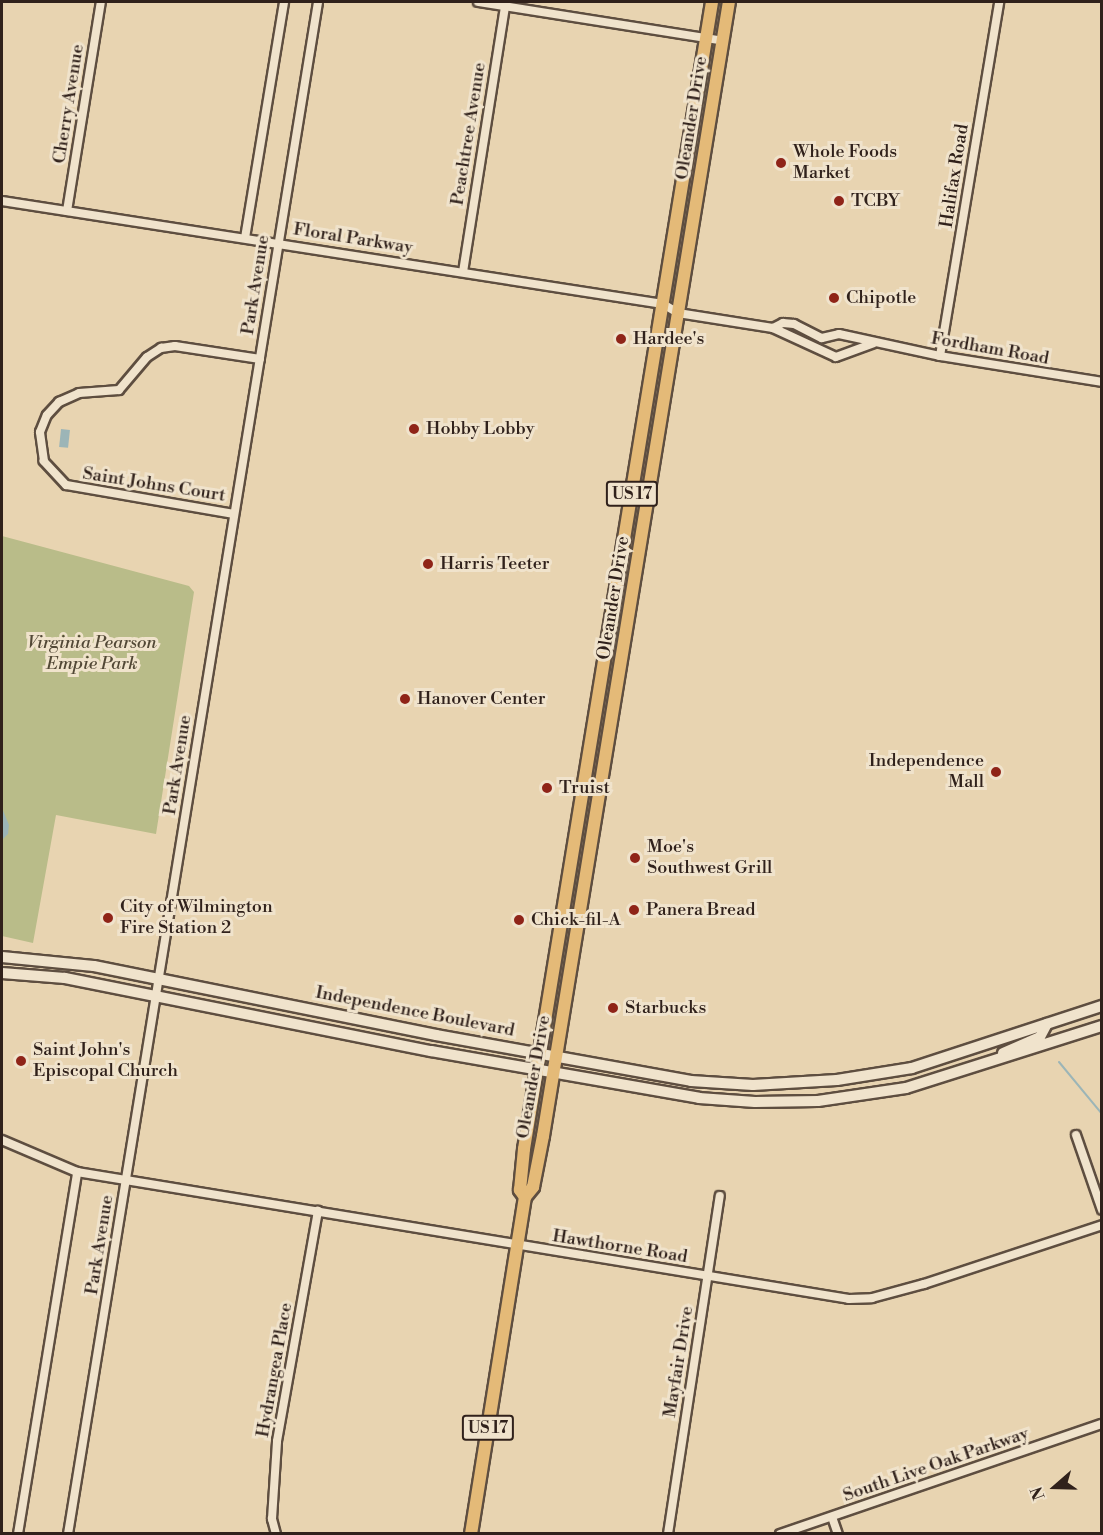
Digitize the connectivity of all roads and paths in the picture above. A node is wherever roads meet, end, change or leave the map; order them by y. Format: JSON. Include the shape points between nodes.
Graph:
{"nodes":[{"id":1,"x":101,"y":2,"type":"edge"},
{"id":2,"x":284,"y":2,"type":"edge"},
{"id":3,"x":318,"y":2,"type":"edge"},
{"id":4,"x":478,"y":2,"type":"edge"},
{"id":5,"x":712,"y":2,"type":"edge"},
{"id":6,"x":729,"y":2,"type":"edge"},
{"id":7,"x":999,"y":2,"type":"edge"},
{"id":8,"x":505,"y":4,"type":"edge"},
{"id":9,"x":706,"y":38,"type":"junction"},
{"id":10,"x":723,"y":41,"type":"junction"},
{"id":11,"x":2,"y":201,"type":"edge"},
{"id":12,"x":67,"y":211,"type":"junction"},
{"id":13,"x":245,"y":238,"type":"junction"},
{"id":14,"x":278,"y":243,"type":"junction"},
{"id":15,"x":463,"y":272,"type":"junction"},
{"id":16,"x":663,"y":304,"type":"junction"},
{"id":17,"x":678,"y":313,"type":"junction"},
{"id":18,"x":773,"y":328,"type":"junction"},
{"id":19,"x":874,"y":343,"type":"junction"},
{"id":20,"x":940,"y":356,"type":"junction"},
{"id":21,"x":260,"y":358,"type":"junction"},
{"id":22,"x":1101,"y":382,"type":"edge"},
{"id":23,"x":234,"y":514,"type":"junction"},
{"id":24,"x":2,"y":957,"type":"edge"},
{"id":25,"x":2,"y":973,"type":"edge"},
{"id":26,"x":159,"y":979,"type":"junction"},
{"id":27,"x":156,"y":996,"type":"junction"},
{"id":28,"x":1101,"y":1006,"type":"edge"},
{"id":29,"x":1047,"y":1024,"type":"junction"},
{"id":30,"x":1101,"y":1026,"type":"edge"},
{"id":31,"x":540,"y":1052,"type":"junction"},
{"id":32,"x":556,"y":1055,"type":"junction"},
{"id":33,"x":537,"y":1069,"type":"junction"},
{"id":34,"x":553,"y":1071,"type":"junction"},
{"id":35,"x":965,"y":1072,"type":"junction"},
{"id":36,"x":1076,"y":1135,"type":"dead end"},
{"id":37,"x":2,"y":1140,"type":"edge"},
{"id":38,"x":76,"y":1172,"type":"junction"},
{"id":39,"x":125,"y":1181,"type":"junction"},
{"id":40,"x":720,"y":1196,"type":"dead end"},
{"id":41,"x":525,"y":1197,"type":"junction"},
{"id":42,"x":1101,"y":1210,"type":"edge"},
{"id":43,"x":318,"y":1211,"type":"junction"},
{"id":44,"x":1101,"y":1225,"type":"edge"},
{"id":45,"x":516,"y":1245,"type":"junction"},
{"id":46,"x":707,"y":1276,"type":"junction"},
{"id":47,"x":1101,"y":1424,"type":"edge"},
{"id":48,"x":832,"y":1517,"type":"junction"},
{"id":49,"x":18,"y":1533,"type":"edge"},
{"id":50,"x":68,"y":1533,"type":"edge"},
{"id":51,"x":276,"y":1533,"type":"edge"},
{"id":52,"x":471,"y":1533,"type":"edge"},
{"id":53,"x":668,"y":1533,"type":"edge"},
{"id":54,"x":780,"y":1533,"type":"edge"},
{"id":55,"x":838,"y":1533,"type":"edge"}],
"edges":[{"from":1,"to":12,"type":"street","name":"Cherry Avenue"},
{"from":2,"to":13,"type":"street","name":"Park Avenue"},
{"from":3,"to":14,"type":"street","name":"Park Avenue"},
{"from":4,"to":8,"type":"street"},
{"from":5,"to":9,"type":"main road","name":"Oleander Drive","number":"US 17"},
{"from":6,"to":10,"type":"main road","name":"Oleander Drive","number":"US 17"},
{"from":7,"to":20,"type":"street","name":"Halifax Road"},
{"from":8,"to":9,"type":"street"},
{"from":8,"to":15,"type":"street","name":"Peachtree Avenue"},
{"from":9,"to":10,"type":"street"},
{"from":9,"to":16,"type":"main road","name":"Oleander Drive","number":"US 17"},
{"from":10,"to":17,"type":"main road","name":"Oleander Drive","number":"US 17"},
{"from":11,"to":12,"type":"street","name":"Floral Parkway"},
{"from":12,"to":13,"type":"street","name":"Floral Parkway"},
{"from":13,"to":14,"type":"street","name":"Floral Parkway"},
{"from":14,"to":15,"type":"street","name":"Floral Parkway"},
{"from":14,"to":21,"type":"street","name":"Park Avenue"},
{"from":15,"to":16,"type":"street","name":"Floral Parkway"},
{"from":16,"to":17,"type":"street","name":"Fordham Road"},
{"from":16,"to":31,"type":"main road","name":"Oleander Drive","number":"US 17"},
{"from":17,"to":18,"type":"street","name":"Fordham Road"},
{"from":17,"to":32,"type":"main road","name":"Oleander Drive","number":"US 17"},
{"from":18,"to":19,"type":"street","name":"Fordham Road","via":[[783,323],[794,324],[822,338],[838,334]]},
{"from":18,"to":19,"type":"street","name":"Fordham Road","via":[[836,357]]},
{"from":19,"to":20,"type":"street","name":"Fordham Road"},
{"from":20,"to":22,"type":"street","name":"Fordham Road"},
{"from":21,"to":23,"type":"street","name":"Park Avenue"},
{"from":21,"to":23,"type":"street","name":"Saint Johns Court","via":[[175,346],[161,348],[147,357],[118,390],[79,393],[59,402],[47,415],[40,432],[44,461],[66,485]]},
{"from":23,"to":26,"type":"street","name":"Park Avenue"},
{"from":24,"to":26,"type":"main road","name":"Independence Boulevard","via":[[63,961]]},
{"from":25,"to":27,"type":"main road","name":"Independence Boulevard","via":[[48,975]]},
{"from":26,"to":27,"type":"street","name":"Park Avenue"},
{"from":26,"to":31,"type":"main road","name":"Independence Boulevard"},
{"from":27,"to":33,"type":"main road","name":"Independence Boulevard"},
{"from":27,"to":39,"type":"street","name":"Park Avenue"},
{"from":28,"to":29,"type":"main road","name":"Independence Boulevard"},
{"from":29,"to":32,"type":"main road","name":"Independence Boulevard","via":[[912,1068],[814,1082],[753,1085],[691,1081]]},
{"from":29,"to":35,"type":"main road","via":[[1040,1037]]},
{"from":30,"to":35,"type":"main road","name":"Independence Boulevard"},
{"from":31,"to":32,"type":"main road","name":"Independence Boulevard"},
{"from":31,"to":33,"type":"main road","name":"Oleander Drive","number":"US 17"},
{"from":32,"to":34,"type":"main road","name":"Oleander Drive","number":"US 17"},
{"from":33,"to":34,"type":"main road","name":"Independence Boulevard"},
{"from":33,"to":41,"type":"main road","name":"Oleander Drive","number":"US 17","via":[[519,1190]]},
{"from":34,"to":35,"type":"main road","name":"Independence Boulevard","via":[[699,1098],[755,1102],[818,1101],[879,1094]]},
{"from":34,"to":41,"type":"main road","name":"Oleander Drive","number":"US 17","via":[[533,1186]]},
{"from":36,"to":42,"type":"street"},
{"from":37,"to":38,"type":"street","name":"Hawthorne Road"},
{"from":38,"to":39,"type":"street","name":"Hawthorne Road"},
{"from":38,"to":49,"type":"street","name":"Park Avenue"},
{"from":39,"to":43,"type":"street","name":"Hawthorne Road"},
{"from":39,"to":50,"type":"street","name":"Park Avenue"},
{"from":40,"to":46,"type":"street","name":"Mayfair Drive"},
{"from":41,"to":45,"type":"main road","name":"Oleander Drive","number":"US 17"},
{"from":43,"to":45,"type":"street","name":"Hawthorne Road"},
{"from":43,"to":51,"type":"street","name":"Hydrangea Place","via":[[277,1441],[272,1519]]},
{"from":44,"to":46,"type":"street","name":"Hawthorne Road","via":[[872,1298],[849,1299]]},
{"from":45,"to":46,"type":"street","name":"Hawthorne Road"},
{"from":45,"to":52,"type":"main road","name":"Oleander Drive","number":"US 17"},
{"from":46,"to":53,"type":"street","name":"Mayfair Drive"},
{"from":47,"to":48,"type":"street","name":"South Live Oak Parkway"},
{"from":48,"to":54,"type":"street","name":"South Live Oak Parkway"},
{"from":48,"to":55,"type":"street"}]}
